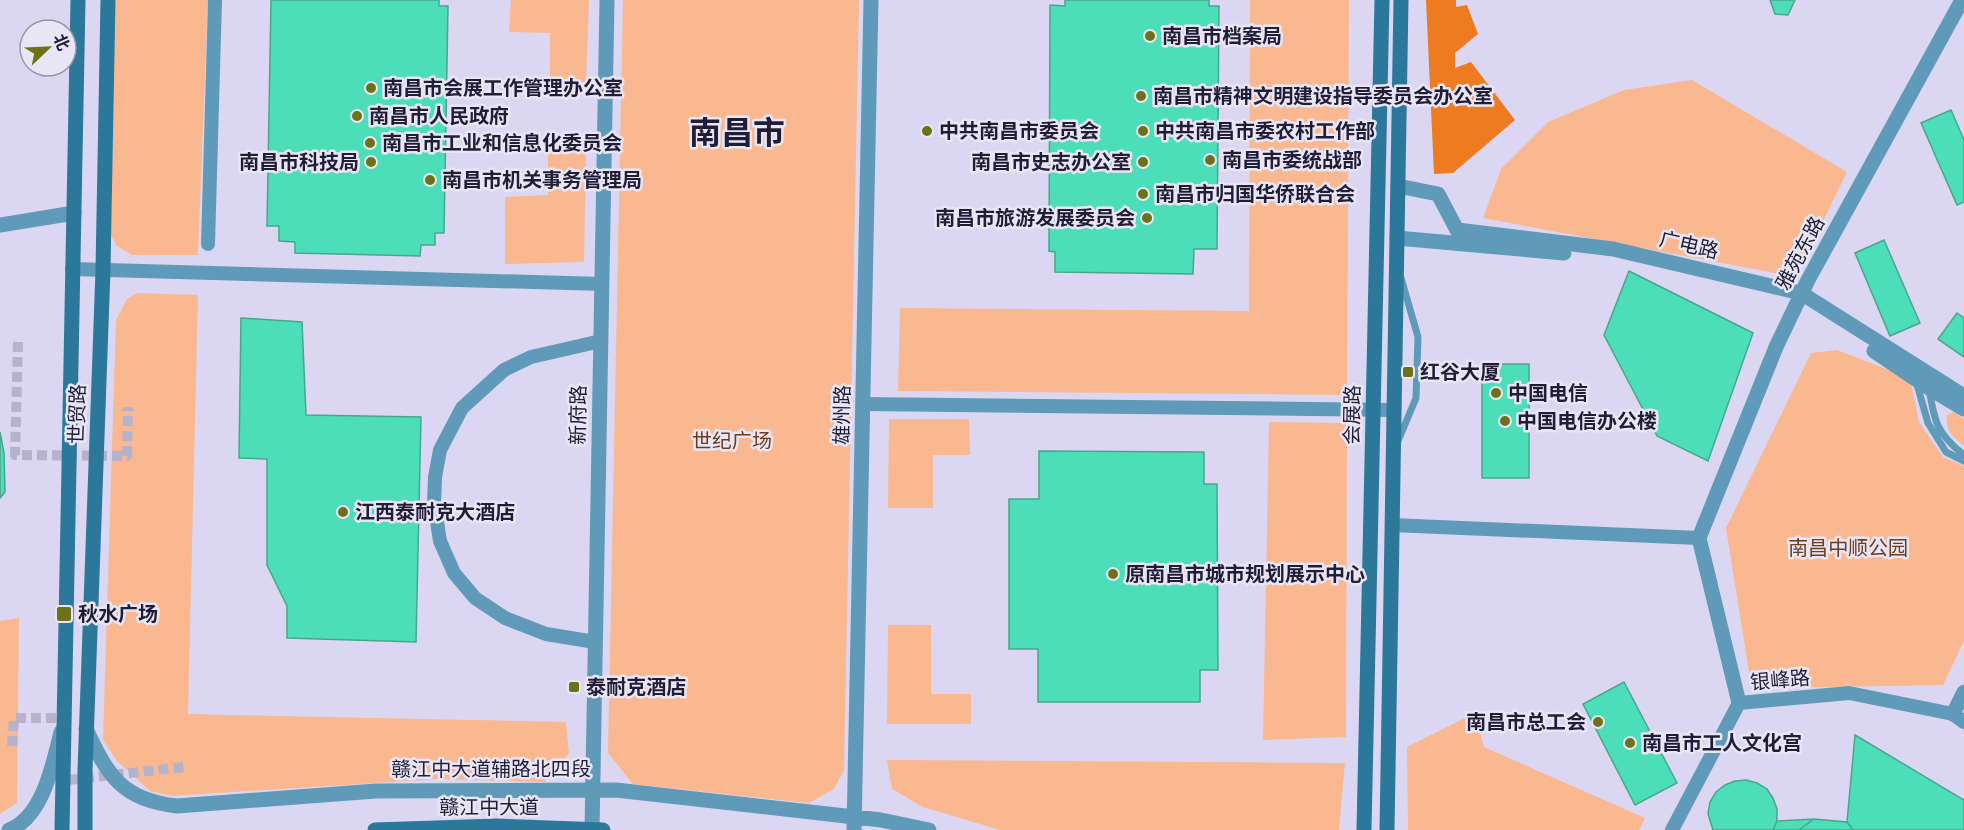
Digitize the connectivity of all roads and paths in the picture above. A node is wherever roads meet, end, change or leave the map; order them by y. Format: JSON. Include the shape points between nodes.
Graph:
{"nodes":[{"id":1,"x":78,"y":0,"type":"edge"},
{"id":2,"x":108,"y":0,"type":"edge"},
{"id":3,"x":215,"y":0,"type":"edge"},
{"id":4,"x":607,"y":0,"type":"edge"},
{"id":5,"x":871,"y":0,"type":"edge"},
{"id":6,"x":1382,"y":0,"type":"edge"},
{"id":7,"x":1401,"y":0,"type":"edge"},
{"id":8,"x":1962,"y":0,"type":"edge"},
{"id":9,"x":1398,"y":186,"type":"junction"},
{"id":10,"x":74,"y":213,"type":"junction"},
{"id":11,"x":0,"y":225,"type":"edge"},
{"id":12,"x":1397,"y":238,"type":"junction"},
{"id":13,"x":208,"y":244,"type":"dead end"},
{"id":14,"x":1397,"y":261,"type":"junction"},
{"id":15,"x":72,"y":269,"type":"junction"},
{"id":16,"x":103,"y":270,"type":"junction"},
{"id":17,"x":602,"y":284,"type":"junction"},
{"id":18,"x":1800,"y":297,"type":"junction"},
{"id":19,"x":601,"y":341,"type":"junction"},
{"id":20,"x":1915,"y":379,"type":"junction"},
{"id":21,"x":1929,"y":388,"type":"junction"},
{"id":22,"x":1964,"y":396,"type":"edge"},
{"id":23,"x":863,"y":404,"type":"junction"},
{"id":24,"x":1373,"y":409,"type":"junction"},
{"id":25,"x":1964,"y":409,"type":"edge"},
{"id":26,"x":1394,"y":410,"type":"junction"},
{"id":27,"x":1394,"y":452,"type":"junction"},
{"id":28,"x":1964,"y":455,"type":"edge"},
{"id":29,"x":1964,"y":460,"type":"edge"},
{"id":30,"x":1392,"y":525,"type":"junction"},
{"id":31,"x":1699,"y":538,"type":"junction"},
{"id":32,"x":595,"y":642,"type":"junction"},
{"id":33,"x":1964,"y":692,"type":"edge"},
{"id":34,"x":1738,"y":703,"type":"junction"},
{"id":35,"x":1958,"y":718,"type":"edge"},
{"id":36,"x":64,"y":720,"type":"junction"},
{"id":37,"x":86,"y":729,"type":"junction"},
{"id":38,"x":592,"y":790,"type":"junction"},
{"id":39,"x":854,"y":823,"type":"edge"},
{"id":40,"x":9,"y":830,"type":"edge"},
{"id":41,"x":62,"y":830,"type":"edge"},
{"id":42,"x":85,"y":830,"type":"edge"},
{"id":43,"x":375,"y":830,"type":"edge"},
{"id":44,"x":592,"y":830,"type":"edge"},
{"id":45,"x":603,"y":830,"type":"edge"},
{"id":46,"x":929,"y":830,"type":"edge"},
{"id":47,"x":1364,"y":830,"type":"edge"},
{"id":48,"x":1387,"y":830,"type":"edge"},
{"id":49,"x":1672,"y":830,"type":"edge"}],
"edges":[{"from":1,"to":10,"type":"main road","name":"世贸路"},
{"from":2,"to":16,"type":"main road","name":"世贸路"},
{"from":3,"to":13,"type":"street"},
{"from":4,"to":17,"type":"street","name":"新府路"},
{"from":5,"to":23,"type":"street","name":"雄州路"},
{"from":6,"to":24,"type":"main road","name":"会展路"},
{"from":7,"to":9,"type":"main road"},
{"from":8,"to":18,"type":"street","name":"雅苑东路"},
{"from":9,"to":12,"type":"main road"},
{"from":9,"to":18,"type":"street","name":"广电路","via":[[1438,195],[1457,231],[1613,249]]},
{"from":10,"to":11,"type":"street"},
{"from":10,"to":15,"type":"main road","name":"世贸路"},
{"from":12,"to":14,"type":"main road"},
{"from":12,"to":18,"type":"street","name":"广电路","via":[[1608,257]]},
{"from":14,"to":26,"type":"main road"},
{"from":14,"to":27,"type":"lane","via":[[1418,337],[1416,398]]},
{"from":15,"to":16,"type":"street"},
{"from":15,"to":36,"type":"main road","name":"世贸路"},
{"from":16,"to":17,"type":"street"},
{"from":16,"to":37,"type":"main road","name":"世贸路"},
{"from":17,"to":19,"type":"street","name":"新府路"},
{"from":18,"to":20,"type":"street","name":"广电路"},
{"from":18,"to":22,"type":"street","name":"广电路"},
{"from":18,"to":31,"type":"street","name":"雅苑东路"},
{"from":19,"to":32,"type":"street","name":"新府路"},
{"from":19,"to":32,"type":"street","via":[[531,357],[504,370],[462,408],[440,450],[435,477],[440,541],[454,573],[475,598],[505,618],[546,634]]},
{"from":20,"to":21,"type":"street","name":"广电路"},
{"from":20,"to":29,"type":"lane","via":[[1928,423],[1946,452]]},
{"from":21,"to":25,"type":"street","name":"广电路"},
{"from":21,"to":28,"type":"lane","via":[[1933,417],[1944,438]]},
{"from":23,"to":24,"type":"street"},
{"from":23,"to":39,"type":"street","name":"雄州路"},
{"from":24,"to":26,"type":"street"},
{"from":24,"to":47,"type":"main road","name":"会展路"},
{"from":26,"to":27,"type":"main road"},
{"from":27,"to":30,"type":"main road"},
{"from":30,"to":31,"type":"street"},
{"from":30,"to":48,"type":"main road"},
{"from":31,"to":34,"type":"street"},
{"from":32,"to":38,"type":"street","name":"新府路"},
{"from":33,"to":35,"type":"street"},
{"from":34,"to":35,"type":"street","name":"银峰路","via":[[1849,693]]},
{"from":34,"to":49,"type":"street","name":"银峰路"},
{"from":36,"to":40,"type":"street","via":[[49,779],[32,813],[20,826]]},
{"from":36,"to":41,"type":"main road","name":"世贸路"},
{"from":37,"to":38,"type":"street","name":"赣江中大道辅路北四段","via":[[110,774],[128,790],[158,804],[177,806],[376,791]]},
{"from":37,"to":42,"type":"main road","name":"世贸路"},
{"from":38,"to":39,"type":"street","name":"赣江中大道辅路北四段"},
{"from":38,"to":44,"type":"street","name":"新府路"},
{"from":39,"to":46,"type":"street","name":"赣江中大道辅路北四段","via":[[881,820]]},
{"from":43,"to":44,"type":"main road","name":"赣江中大道","via":[[497,826]]},
{"from":44,"to":45,"type":"main road","name":"赣江中大道"}]}
